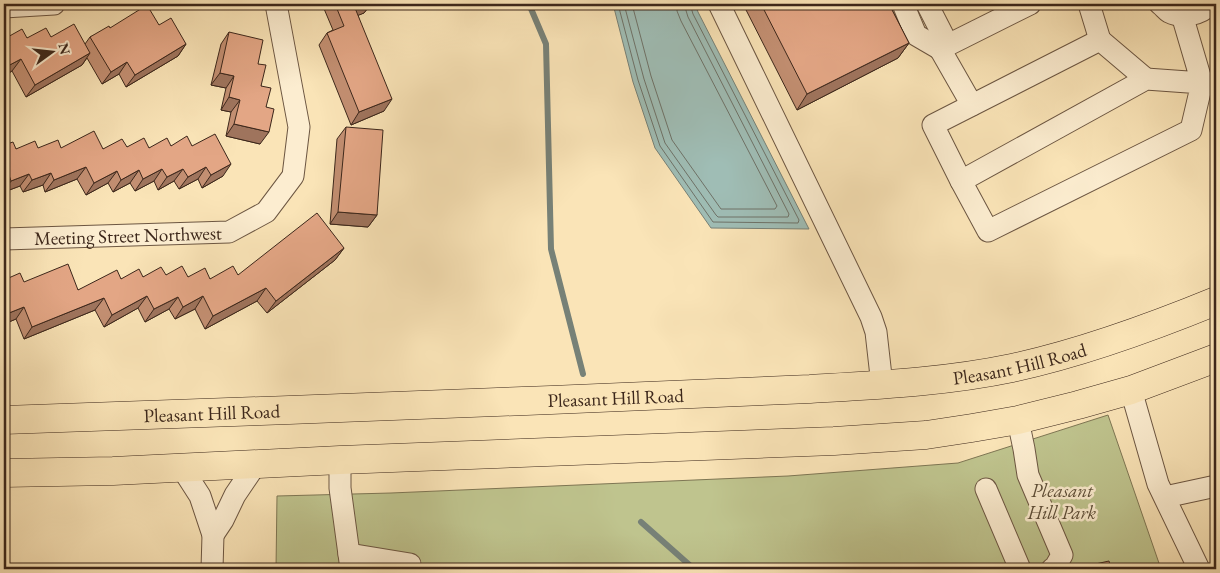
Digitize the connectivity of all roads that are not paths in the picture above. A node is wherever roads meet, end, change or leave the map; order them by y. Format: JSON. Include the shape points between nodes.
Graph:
{"nodes":[{"id":1,"x":54,"y":4,"type":"edge"},
{"id":2,"x":276,"y":4,"type":"edge"},
{"id":3,"x":719,"y":4,"type":"edge"},
{"id":4,"x":903,"y":4,"type":"edge"},
{"id":5,"x":927,"y":4,"type":"edge"},
{"id":6,"x":1030,"y":4,"type":"edge"},
{"id":7,"x":1089,"y":4,"type":"edge"},
{"id":8,"x":1160,"y":4,"type":"edge"},
{"id":9,"x":1211,"y":4,"type":"edge"},
{"id":10,"x":4,"y":7,"type":"edge"},
{"id":11,"x":1182,"y":15,"type":"junction"},
{"id":12,"x":1100,"y":40,"type":"junction"},
{"id":13,"x":944,"y":47,"type":"junction"},
{"id":14,"x":1146,"y":79,"type":"junction"},
{"id":15,"x":1209,"y":83,"type":"edge"},
{"id":16,"x":1216,"y":99,"type":"edge"},
{"id":17,"x":972,"y":106,"type":"junction"},
{"id":18,"x":961,"y":181,"type":"junction"},
{"id":19,"x":4,"y":239,"type":"edge"},
{"id":20,"x":1216,"y":301,"type":"edge"},
{"id":21,"x":1216,"y":358,"type":"edge"},
{"id":22,"x":882,"y":385,"type":"junction"},
{"id":23,"x":1131,"y":390,"type":"junction"},
{"id":24,"x":4,"y":420,"type":"edge"},
{"id":25,"x":1018,"y":420,"type":"junction"},
{"id":26,"x":340,"y":460,"type":"junction"},
{"id":27,"x":256,"y":464,"type":"junction"},
{"id":28,"x":182,"y":468,"type":"junction"},
{"id":29,"x":4,"y":473,"type":"edge"},
{"id":30,"x":1216,"y":486,"type":"edge"},
{"id":31,"x":986,"y":489,"type":"dead end"},
{"id":32,"x":1165,"y":497,"type":"junction"},
{"id":33,"x":214,"y":535,"type":"junction"},
{"id":34,"x":350,"y":562,"type":"edge"},
{"id":35,"x":410,"y":567,"type":"edge"},
{"id":36,"x":212,"y":569,"type":"edge"},
{"id":37,"x":1020,"y":569,"type":"edge"},
{"id":38,"x":1052,"y":569,"type":"edge"},
{"id":39,"x":1199,"y":569,"type":"edge"}],
"edges":[{"from":1,"to":10,"type":"street"},
{"from":2,"to":19,"type":"street","name":"Meeting Street Northwest","via":[[299,127],[293,176],[266,212],[229,232]]},
{"from":3,"to":22,"type":"street","via":[[871,317],[876,332]]},
{"from":4,"to":13,"type":"street","via":[[916,35]]},
{"from":5,"to":13,"type":"street"},
{"from":6,"to":13,"type":"street"},
{"from":7,"to":12,"type":"street"},
{"from":8,"to":11,"type":"street","via":[[1169,12]]},
{"from":9,"to":11,"type":"street","via":[[1197,14]]},
{"from":11,"to":15,"type":"street"},
{"from":12,"to":14,"type":"street"},
{"from":12,"to":17,"type":"street"},
{"from":13,"to":17,"type":"street"},
{"from":14,"to":15,"type":"street"},
{"from":14,"to":18,"type":"street"},
{"from":15,"to":16,"type":"street"},
{"from":15,"to":18,"type":"street","via":[[1190,130],[988,231]]},
{"from":17,"to":18,"type":"street","via":[[933,126]]},
{"from":20,"to":22,"type":"highway","name":"Pleasant Hill Road","via":[[1110,342],[1013,368]]},
{"from":21,"to":23,"type":"highway"},
{"from":22,"to":24,"type":"highway","name":"Pleasant Hill Road"},
{"from":23,"to":25,"type":"highway"},
{"from":23,"to":32,"type":"street","via":[[1158,484]]},
{"from":25,"to":26,"type":"highway","via":[[926,434],[834,441]]},
{"from":25,"to":38,"type":"street","via":[[1028,475],[1062,554]]},
{"from":26,"to":27,"type":"highway"},
{"from":26,"to":34,"type":"street","via":[[340,488]]},
{"from":27,"to":28,"type":"highway"},
{"from":27,"to":33,"type":"street"},
{"from":28,"to":29,"type":"highway"},
{"from":28,"to":33,"type":"street","via":[[200,496]]},
{"from":30,"to":32,"type":"street"},
{"from":31,"to":37,"type":"street"},
{"from":32,"to":39,"type":"street"},
{"from":33,"to":36,"type":"street"},
{"from":34,"to":35,"type":"street"}]}
